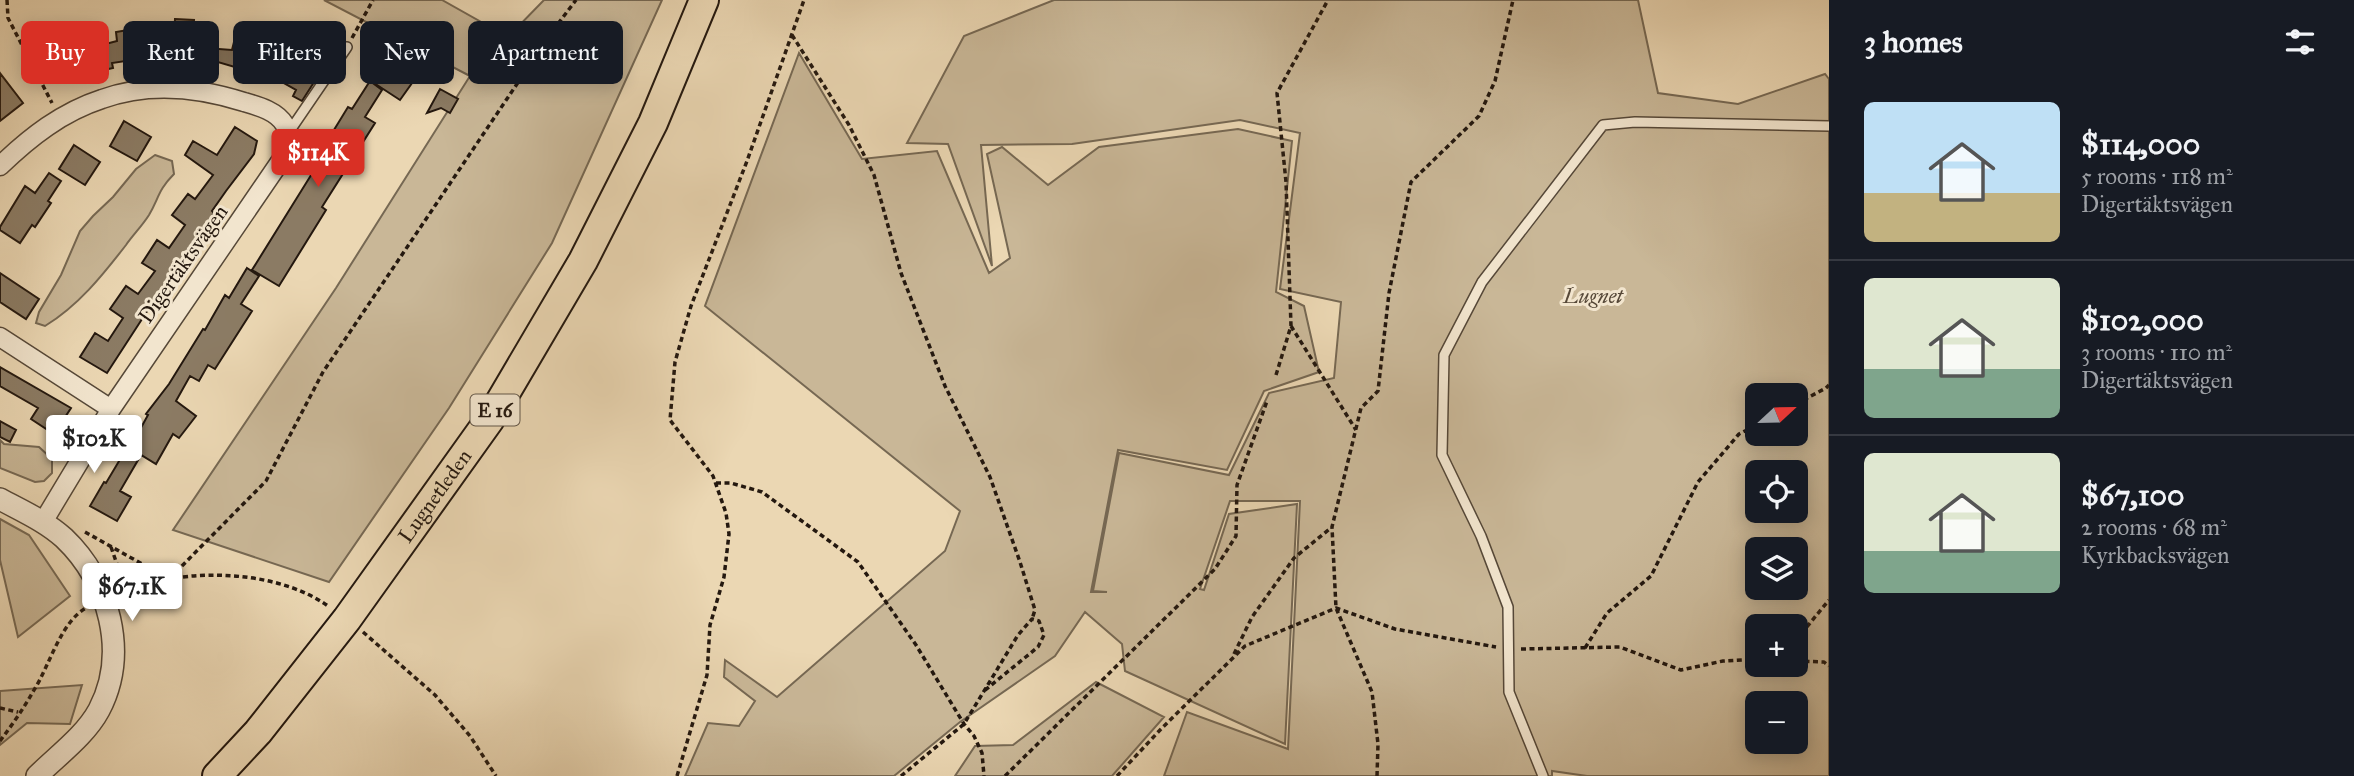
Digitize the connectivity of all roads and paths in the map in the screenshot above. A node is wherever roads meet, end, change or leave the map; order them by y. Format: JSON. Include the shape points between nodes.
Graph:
{"nodes":[{"id":1,"x":7,"y":0,"type":"edge"},
{"id":2,"x":373,"y":0,"type":"edge"},
{"id":3,"x":576,"y":0,"type":"edge"},
{"id":4,"x":704,"y":0,"type":"edge"},
{"id":5,"x":804,"y":0,"type":"edge"},
{"id":6,"x":1328,"y":0,"type":"edge"},
{"id":7,"x":1513,"y":0,"type":"edge"},
{"id":8,"x":792,"y":35,"type":"junction"},
{"id":9,"x":347,"y":47,"type":"joint"},
{"id":10,"x":59,"y":118,"type":"junction"},
{"id":11,"x":1829,"y":126,"type":"edge"},
{"id":12,"x":288,"y":134,"type":"junction"},
{"id":13,"x":0,"y":166,"type":"edge"},
{"id":14,"x":1291,"y":326,"type":"junction"},
{"id":15,"x":0,"y":337,"type":"edge"},
{"id":16,"x":1276,"y":375,"type":"dead end"},
{"id":17,"x":1829,"y":385,"type":"edge"},
{"id":18,"x":1808,"y":398,"type":"edge"},
{"id":19,"x":1267,"y":401,"type":"dead end"},
{"id":20,"x":111,"y":409,"type":"junction"},
{"id":21,"x":1356,"y":430,"type":"junction"},
{"id":22,"x":1745,"y":431,"type":"edge"},
{"id":23,"x":716,"y":483,"type":"junction"},
{"id":24,"x":0,"y":499,"type":"edge"},
{"id":25,"x":43,"y":522,"type":"junction"},
{"id":26,"x":1332,"y":527,"type":"junction"},
{"id":27,"x":80,"y":528,"type":"dead end"},
{"id":28,"x":111,"y":545,"type":"junction"},
{"id":29,"x":169,"y":579,"type":"junction"},
{"id":30,"x":127,"y":593,"type":"junction"},
{"id":31,"x":1829,"y":600,"type":"edge"},
{"id":32,"x":105,"y":601,"type":"junction"},
{"id":33,"x":331,"y":608,"type":"dead end"},
{"id":34,"x":1336,"y":608,"type":"junction"},
{"id":35,"x":1032,"y":619,"type":"junction"},
{"id":36,"x":1808,"y":625,"type":"edge"},
{"id":37,"x":363,"y":632,"type":"dead end"},
{"id":38,"x":1585,"y":648,"type":"junction"},
{"id":39,"x":1508,"y":649,"type":"junction"},
{"id":40,"x":1232,"y":659,"type":"junction"},
{"id":41,"x":1745,"y":660,"type":"edge"},
{"id":42,"x":1808,"y":661,"type":"edge"},
{"id":43,"x":1829,"y":666,"type":"edge"},
{"id":44,"x":984,"y":691,"type":"junction"},
{"id":45,"x":0,"y":708,"type":"edge"},
{"id":46,"x":19,"y":712,"type":"junction"},
{"id":47,"x":964,"y":724,"type":"junction"},
{"id":48,"x":0,"y":741,"type":"edge"},
{"id":49,"x":37,"y":776,"type":"edge"},
{"id":50,"x":217,"y":776,"type":"edge"},
{"id":51,"x":496,"y":776,"type":"edge"},
{"id":52,"x":677,"y":776,"type":"edge"},
{"id":53,"x":901,"y":776,"type":"edge"},
{"id":54,"x":984,"y":776,"type":"edge"},
{"id":55,"x":1005,"y":776,"type":"edge"},
{"id":56,"x":1117,"y":776,"type":"edge"},
{"id":57,"x":1377,"y":776,"type":"edge"},
{"id":58,"x":1543,"y":776,"type":"edge"}],
"edges":[{"from":1,"to":10,"type":"path","via":[[8,18]]},
{"from":2,"to":9,"type":"path"},
{"from":3,"to":29,"type":"path","via":[[323,372],[266,481]]},
{"from":4,"to":50,"type":"highway","name":"Lugnetleden","number":"E 16","via":[[653,123],[589,250],[490,419],[347,619],[258,732]]},
{"from":5,"to":8,"type":"path"},
{"from":6,"to":14,"type":"path","via":[[1277,93],[1286,182]]},
{"from":7,"to":21,"type":"path","via":[[1495,81],[1479,116],[1410,182],[1389,293],[1378,391],[1361,408]]},
{"from":8,"to":23,"type":"path","via":[[691,306],[675,362],[670,420]]},
{"from":8,"to":35,"type":"path","via":[[849,125],[874,175],[901,273],[945,386],[990,477],[1035,610]]},
{"from":9,"to":12,"type":"lane"},
{"from":10,"to":12,"type":"street","via":[[131,91],[188,88],[262,107],[278,117]]},
{"from":10,"to":13,"type":"street"},
{"from":11,"to":39,"type":"lane","via":[[1603,125],[1482,282],[1444,355],[1442,455],[1481,536],[1508,607]]},
{"from":12,"to":20,"type":"street","name":"Digertäktsvägen","via":[[284,156],[265,186]]},
{"from":14,"to":16,"type":"path"},
{"from":14,"to":21,"type":"path"},
{"from":15,"to":20,"type":"street"},
{"from":17,"to":18,"type":"path"},
{"from":19,"to":55,"type":"path","via":[[1237,485],[1236,536],[1214,569]]},
{"from":20,"to":25,"type":"street","name":"Digertäktsvägen"},
{"from":21,"to":26,"type":"path"},
{"from":22,"to":38,"type":"path","via":[[1698,482],[1651,576],[1607,613]]},
{"from":23,"to":47,"type":"path","via":[[762,492],[858,562]]},
{"from":23,"to":52,"type":"path","via":[[727,524],[727,557],[710,625],[707,675]]},
{"from":24,"to":25,"type":"street"},
{"from":25,"to":32,"type":"street","via":[[84,561]]},
{"from":26,"to":34,"type":"path"},
{"from":26,"to":40,"type":"path","via":[[1294,558],[1252,617]]},
{"from":27,"to":28,"type":"path"},
{"from":28,"to":29,"type":"path"},
{"from":28,"to":30,"type":"path"},
{"from":29,"to":30,"type":"path"},
{"from":29,"to":33,"type":"path","via":[[212,576],[281,583]]},
{"from":30,"to":32,"type":"path"},
{"from":31,"to":36,"type":"path"},
{"from":32,"to":46,"type":"path","via":[[75,616]]},
{"from":32,"to":49,"type":"street","via":[[113,646],[104,698],[83,731]]},
{"from":34,"to":39,"type":"path","via":[[1395,629]]},
{"from":34,"to":40,"type":"path","via":[[1245,646]]},
{"from":34,"to":57,"type":"path","via":[[1371,692]]},
{"from":35,"to":44,"type":"path","via":[[1017,635]]},
{"from":35,"to":44,"type":"path","via":[[1039,621],[1044,635],[1038,647]]},
{"from":37,"to":51,"type":"path","via":[[435,695]]},
{"from":38,"to":39,"type":"path"},
{"from":38,"to":41,"type":"path","via":[[1620,647],[1681,670]]},
{"from":39,"to":58,"type":"lane","via":[[1509,692]]},
{"from":40,"to":56,"type":"path"},
{"from":42,"to":43,"type":"path"},
{"from":44,"to":47,"type":"path"},
{"from":45,"to":46,"type":"path"},
{"from":46,"to":48,"type":"path"},
{"from":47,"to":53,"type":"path"},
{"from":47,"to":54,"type":"path","via":[[982,753]]}]}
